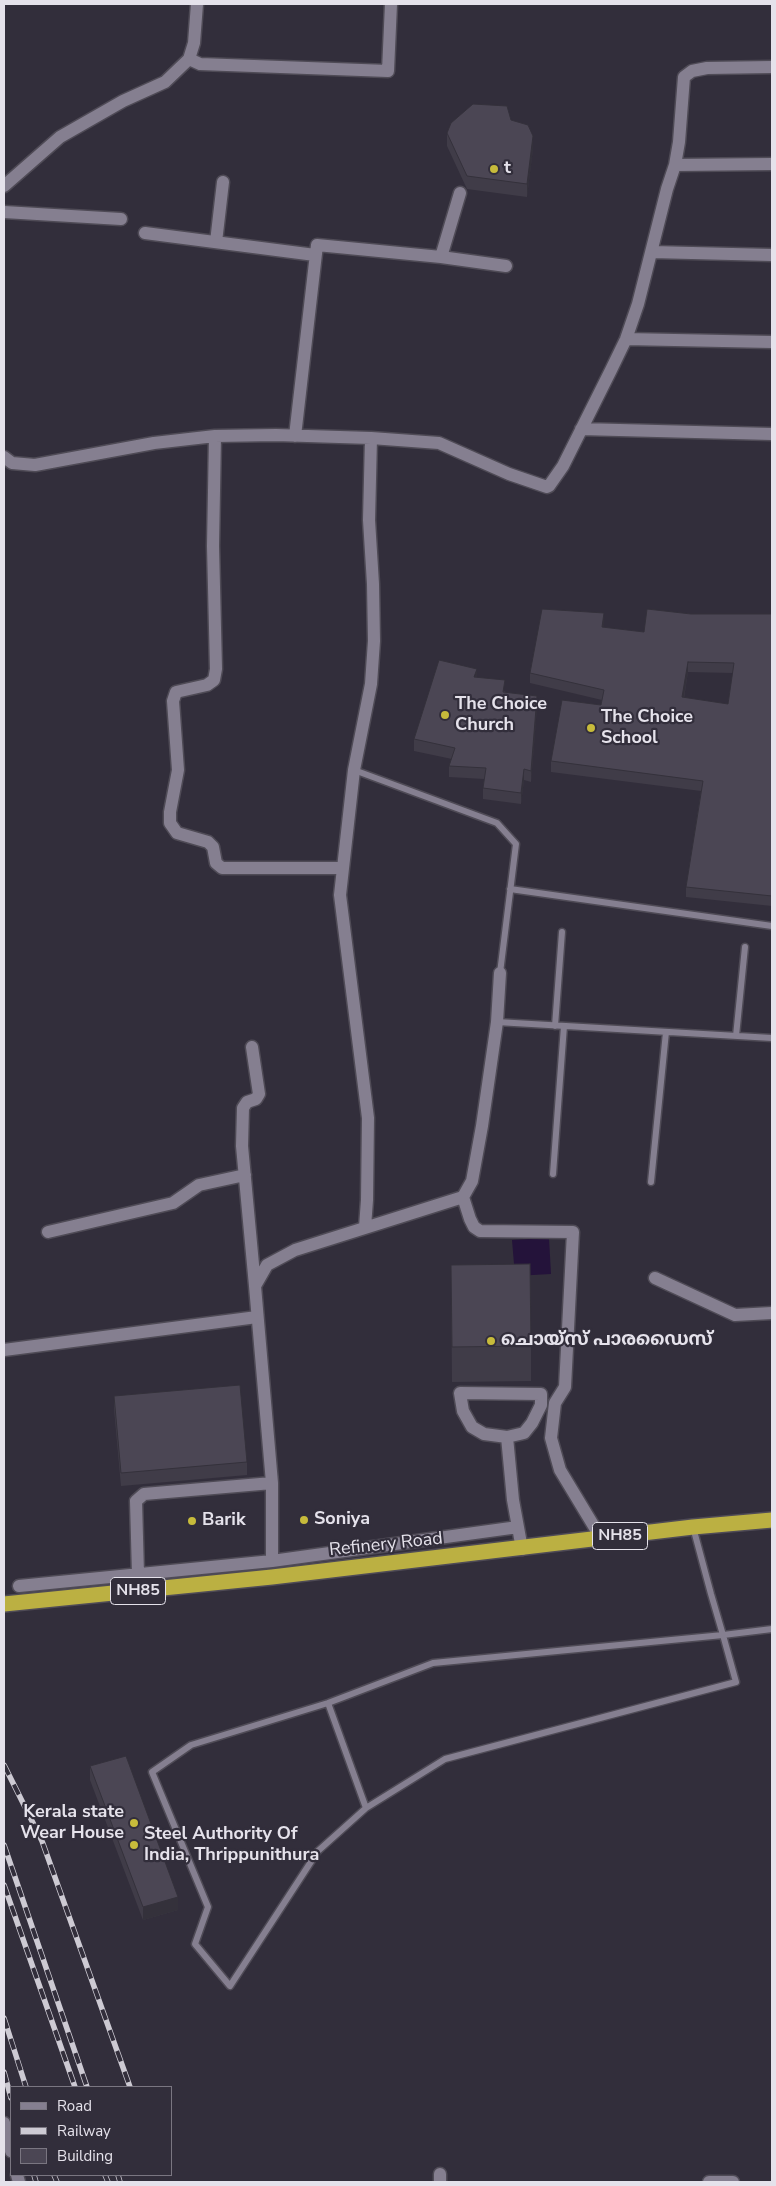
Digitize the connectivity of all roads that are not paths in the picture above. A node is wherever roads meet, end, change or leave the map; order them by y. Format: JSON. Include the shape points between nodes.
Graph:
{"nodes":[{"id":1,"x":197,"y":4,"type":"edge"},
{"id":2,"x":391,"y":4,"type":"edge"},
{"id":3,"x":189,"y":59,"type":"junction"},
{"id":4,"x":772,"y":67,"type":"edge"},
{"id":5,"x":772,"y":164,"type":"edge"},
{"id":6,"x":675,"y":165,"type":"junction"},
{"id":7,"x":223,"y":182,"type":"dead end"},
{"id":8,"x":4,"y":186,"type":"edge"},
{"id":9,"x":460,"y":193,"type":"dead end"},
{"id":10,"x":4,"y":212,"type":"edge"},
{"id":11,"x":121,"y":219,"type":"dead end"},
{"id":12,"x":145,"y":233,"type":"dead end"},
{"id":13,"x":216,"y":242,"type":"junction"},
{"id":14,"x":652,"y":252,"type":"junction"},
{"id":15,"x":316,"y":254,"type":"junction"},
{"id":16,"x":772,"y":255,"type":"edge"},
{"id":17,"x":441,"y":256,"type":"junction"},
{"id":18,"x":506,"y":266,"type":"dead end"},
{"id":19,"x":626,"y":339,"type":"junction"},
{"id":20,"x":772,"y":342,"type":"edge"},
{"id":21,"x":581,"y":429,"type":"junction"},
{"id":22,"x":772,"y":434,"type":"edge"},
{"id":23,"x":215,"y":436,"type":"junction"},
{"id":24,"x":295,"y":436,"type":"junction"},
{"id":25,"x":371,"y":438,"type":"junction"},
{"id":26,"x":4,"y":457,"type":"edge"},
{"id":27,"x":354,"y":770,"type":"junction"},
{"id":28,"x":342,"y":868,"type":"junction"},
{"id":29,"x":510,"y":889,"type":"junction"},
{"id":30,"x":772,"y":926,"type":"edge"},
{"id":31,"x":562,"y":932,"type":"dead end"},
{"id":32,"x":745,"y":947,"type":"dead end"},
{"id":33,"x":500,"y":973,"type":"joint"},
{"id":34,"x":497,"y":1022,"type":"junction"},
{"id":35,"x":555,"y":1026,"type":"junction"},
{"id":36,"x":564,"y":1026,"type":"junction"},
{"id":37,"x":666,"y":1032,"type":"junction"},
{"id":38,"x":736,"y":1036,"type":"junction"},
{"id":39,"x":772,"y":1038,"type":"edge"},
{"id":40,"x":252,"y":1047,"type":"dead end"},
{"id":41,"x":553,"y":1174,"type":"dead end"},
{"id":42,"x":245,"y":1175,"type":"junction"},
{"id":43,"x":651,"y":1182,"type":"dead end"},
{"id":44,"x":463,"y":1197,"type":"junction"},
{"id":45,"x":365,"y":1227,"type":"junction"},
{"id":46,"x":48,"y":1232,"type":"dead end"},
{"id":47,"x":655,"y":1278,"type":"dead end"},
{"id":48,"x":255,"y":1286,"type":"junction"},
{"id":49,"x":772,"y":1313,"type":"edge"},
{"id":50,"x":257,"y":1317,"type":"junction"},
{"id":51,"x":4,"y":1350,"type":"edge"},
{"id":52,"x":507,"y":1437,"type":"junction"},
{"id":53,"x":272,"y":1483,"type":"junction"},
{"id":54,"x":772,"y":1520,"type":"edge"},
{"id":55,"x":518,"y":1527,"type":"junction"},
{"id":56,"x":693,"y":1527,"type":"junction"},
{"id":57,"x":601,"y":1538,"type":"junction"},
{"id":58,"x":522,"y":1549,"type":"junction"},
{"id":59,"x":272,"y":1561,"type":"junction"},
{"id":60,"x":138,"y":1574,"type":"junction"},
{"id":61,"x":19,"y":1586,"type":"dead end"},
{"id":62,"x":4,"y":1604,"type":"edge"},
{"id":63,"x":772,"y":1629,"type":"edge"},
{"id":64,"x":723,"y":1635,"type":"junction"},
{"id":65,"x":328,"y":1702,"type":"junction"},
{"id":66,"x":366,"y":1808,"type":"junction"},
{"id":67,"x":4,"y":2123,"type":"edge"},
{"id":68,"x":10,"y":2147,"type":"edge"},
{"id":69,"x":708,"y":2182,"type":"edge"},
{"id":70,"x":733,"y":2182,"type":"edge"}],
"edges":[{"from":1,"to":3,"type":"street","via":[[194,42]]},
{"from":2,"to":3,"type":"street","via":[[388,71],[200,64]]},
{"from":3,"to":8,"type":"street","via":[[165,82],[123,101],[60,137]]},
{"from":4,"to":6,"type":"street","via":[[707,68],[692,71],[684,77],[680,142]]},
{"from":5,"to":6,"type":"street"},
{"from":6,"to":14,"type":"street","via":[[666,189]]},
{"from":7,"to":13,"type":"street"},
{"from":9,"to":17,"type":"street"},
{"from":10,"to":11,"type":"street"},
{"from":12,"to":13,"type":"street"},
{"from":13,"to":15,"type":"street"},
{"from":14,"to":16,"type":"street"},
{"from":14,"to":19,"type":"street"},
{"from":15,"to":17,"type":"street","via":[[317,245]]},
{"from":15,"to":24,"type":"street"},
{"from":17,"to":18,"type":"street"},
{"from":19,"to":20,"type":"street"},
{"from":19,"to":21,"type":"street"},
{"from":21,"to":22,"type":"street"},
{"from":21,"to":25,"type":"street","via":[[563,466],[546,487],[440,443]]},
{"from":23,"to":24,"type":"street"},
{"from":23,"to":26,"type":"street","via":[[162,442],[35,466],[12,463]]},
{"from":23,"to":28,"type":"street","via":[[216,669],[214,680],[207,685],[176,692],[173,701],[178,770],[170,822],[178,832],[208,842],[216,863],[222,868]]},
{"from":24,"to":25,"type":"street"},
{"from":25,"to":27,"type":"street","via":[[372,676]]},
{"from":27,"to":28,"type":"street"},
{"from":27,"to":29,"type":"lane","via":[[497,823],[516,844]]},
{"from":28,"to":45,"type":"street","via":[[340,895],[368,1118]]},
{"from":29,"to":30,"type":"lane"},
{"from":29,"to":33,"type":"lane"},
{"from":31,"to":35,"type":"lane"},
{"from":32,"to":38,"type":"lane"},
{"from":33,"to":34,"type":"street"},
{"from":34,"to":35,"type":"lane"},
{"from":34,"to":44,"type":"street","via":[[472,1181]]},
{"from":35,"to":36,"type":"lane"},
{"from":36,"to":37,"type":"lane"},
{"from":36,"to":41,"type":"lane"},
{"from":37,"to":38,"type":"lane"},
{"from":37,"to":43,"type":"lane"},
{"from":38,"to":39,"type":"lane"},
{"from":40,"to":42,"type":"street","via":[[259,1094],[243,1108]]},
{"from":42,"to":46,"type":"street","via":[[199,1185],[174,1203]]},
{"from":42,"to":48,"type":"street"},
{"from":44,"to":45,"type":"street"},
{"from":44,"to":57,"type":"street","via":[[470,1219],[480,1231],[573,1232],[565,1387],[554,1404],[552,1438],[560,1470]]},
{"from":45,"to":48,"type":"street","via":[[281,1257],[267,1265]]},
{"from":47,"to":49,"type":"street","via":[[734,1315]]},
{"from":48,"to":50,"type":"street"},
{"from":50,"to":51,"type":"street"},
{"from":50,"to":53,"type":"street"},
{"from":52,"to":52,"type":"street","via":[[477,1431],[465,1417],[460,1393],[541,1394],[540,1408],[529,1427],[518,1436]]},
{"from":52,"to":55,"type":"street","via":[[512,1500]]},
{"from":53,"to":59,"type":"street"},
{"from":53,"to":60,"type":"street","via":[[144,1494],[136,1501]]},
{"from":54,"to":56,"type":"highway","name":"Refinery Road","number":"NH85"},
{"from":55,"to":58,"type":"street"},
{"from":55,"to":59,"type":"street"},
{"from":56,"to":57,"type":"highway","name":"Refinery Road","number":"NH85"},
{"from":56,"to":64,"type":"lane"},
{"from":57,"to":58,"type":"highway","name":"Refinery Road","number":"NH85"},
{"from":58,"to":62,"type":"highway","name":"Refinery Road","number":"NH85"},
{"from":59,"to":60,"type":"street"},
{"from":60,"to":61,"type":"street"},
{"from":63,"to":64,"type":"lane"},
{"from":64,"to":65,"type":"lane","via":[[433,1663]]},
{"from":64,"to":66,"type":"lane","via":[[736,1682],[445,1760]]},
{"from":65,"to":66,"type":"lane"},
{"from":65,"to":66,"type":"lane","via":[[190,1745],[152,1772],[208,1907],[195,1944],[230,1986],[318,1851]]},
{"from":67,"to":68,"type":"street"},
{"from":69,"to":70,"type":"street"}]}
